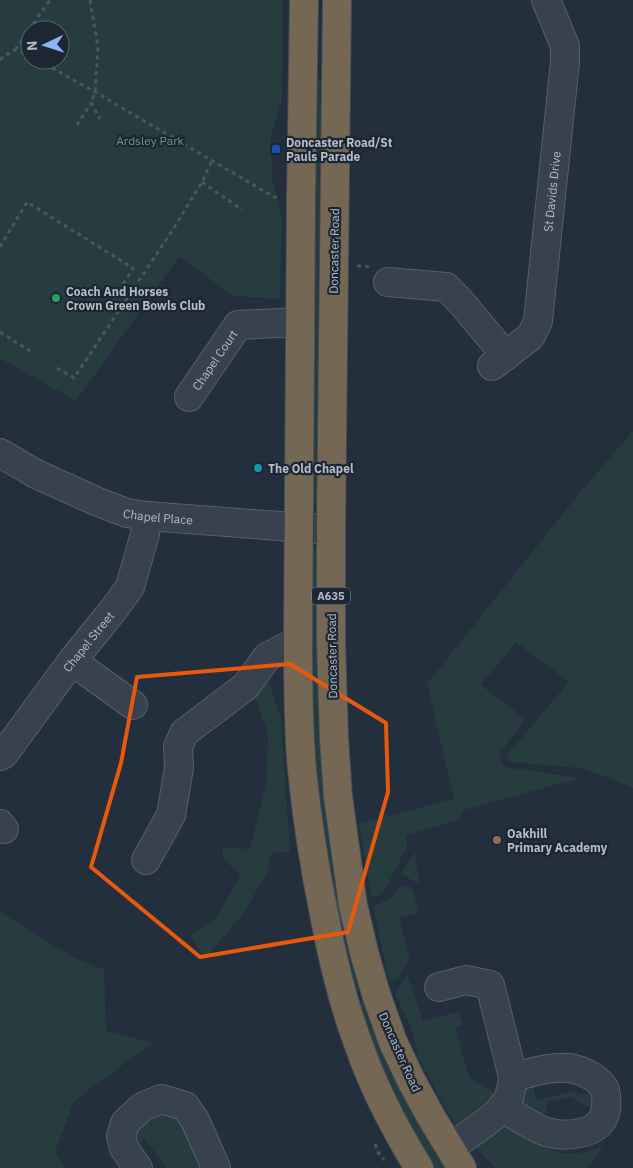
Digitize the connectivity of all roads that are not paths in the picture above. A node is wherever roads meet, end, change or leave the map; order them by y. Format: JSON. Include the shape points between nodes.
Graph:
{"nodes":[{"id":1,"x":304,"y":0,"type":"edge"},
{"id":2,"x":337,"y":0,"type":"edge"},
{"id":3,"x":546,"y":0,"type":"edge"},
{"id":4,"x":388,"y":282,"type":"road end"},
{"id":5,"x":300,"y":322,"type":"junction"},
{"id":6,"x":189,"y":397,"type":"dead end"},
{"id":7,"x":0,"y":454,"type":"edge"},
{"id":8,"x":147,"y":516,"type":"junction"},
{"id":9,"x":300,"y":528,"type":"junction"},
{"id":10,"x":331,"y":530,"type":"junction"},
{"id":11,"x":298,"y":641,"type":"junction"},
{"id":12,"x":72,"y":661,"type":"junction"},
{"id":13,"x":132,"y":705,"type":"dead end"},
{"id":14,"x":2,"y":755,"type":"edge"},
{"id":15,"x":146,"y":860,"type":"dead end"},
{"id":16,"x":439,"y":987,"type":"dead end"},
{"id":17,"x":513,"y":1077,"type":"junction"},
{"id":18,"x":502,"y":1108,"type":"junction"},
{"id":19,"x":456,"y":1158,"type":"edge"},
{"id":20,"x":138,"y":1168,"type":"edge"},
{"id":21,"x":216,"y":1168,"type":"edge"},
{"id":22,"x":419,"y":1168,"type":"edge"}],
"edges":[{"from":1,"to":5,"type":"highway","number":"A635"},
{"from":2,"to":10,"type":"highway","name":"Doncaster Road","number":"A635"},
{"from":3,"to":4,"type":"street","name":"St Davids Drive","via":[[565,46],[566,62],[536,265],[538,321],[531,336],[499,361],[460,301],[446,287]]},
{"from":5,"to":6,"type":"street","name":"Chapel Court","via":[[238,325]]},
{"from":5,"to":9,"type":"highway","number":"A635"},
{"from":7,"to":8,"type":"street","name":"Chapel Place","via":[[98,502],[126,513]]},
{"from":8,"to":9,"type":"street","name":"Chapel Place"},
{"from":8,"to":12,"type":"street","name":"Chapel Street","via":[[130,586]]},
{"from":9,"to":10,"type":"street","name":"Chapel Place"},
{"from":9,"to":11,"type":"highway","number":"A635"},
{"from":10,"to":19,"type":"highway","name":"Doncaster Road","number":"A635","via":[[334,738],[338,796],[353,905],[376,994],[394,1042],[411,1080]]},
{"from":11,"to":15,"type":"street","via":[[268,657],[246,686],[184,733],[169,739],[179,768],[171,815]]},
{"from":11,"to":22,"type":"highway","number":"A635","via":[[302,768],[328,935],[358,1045],[397,1131]]},
{"from":12,"to":13,"type":"street"},
{"from":12,"to":14,"type":"street","name":"Chapel Street"},
{"from":16,"to":17,"type":"street","via":[[466,980],[490,985]]},
{"from":17,"to":18,"type":"street","via":[[508,1100]]},
{"from":17,"to":18,"type":"street","via":[[550,1069],[570,1068],[583,1072],[604,1089],[604,1117],[592,1128],[567,1135],[547,1132]]},
{"from":18,"to":19,"type":"street"},
{"from":20,"to":21,"type":"street","via":[[124,1148],[121,1136],[125,1123],[142,1107],[161,1099],[185,1106],[195,1120]]}]}
